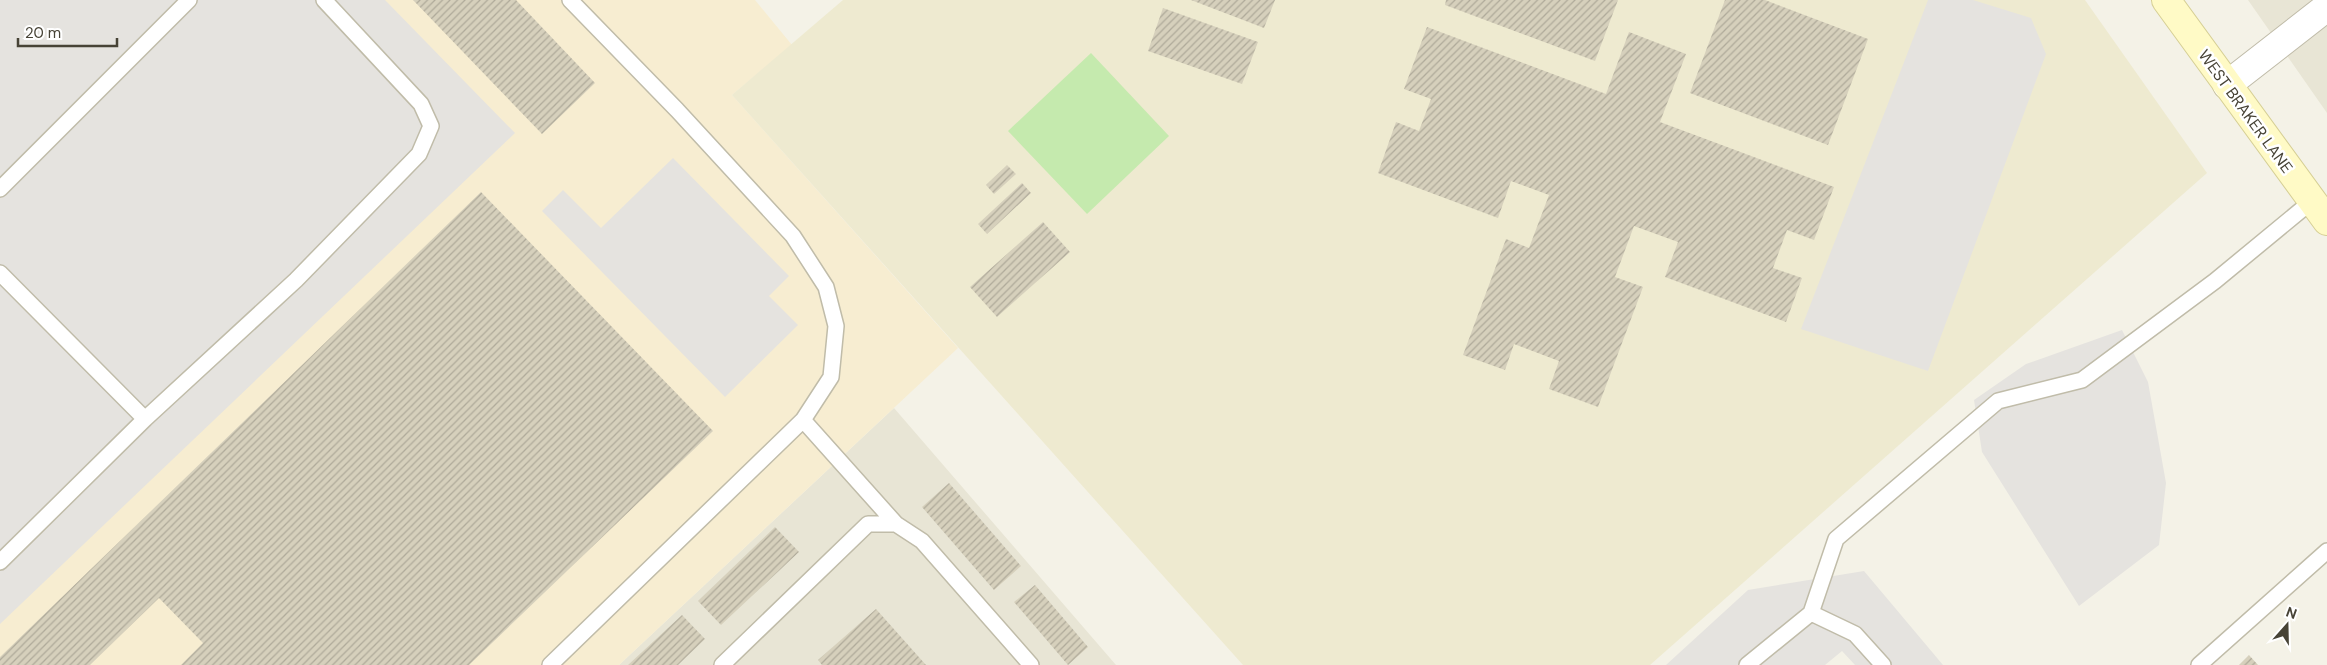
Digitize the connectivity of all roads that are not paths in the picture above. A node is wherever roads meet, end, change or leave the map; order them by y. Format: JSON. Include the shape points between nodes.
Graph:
{"nodes":[{"id":1,"x":189,"y":0,"type":"edge"},
{"id":2,"x":324,"y":0,"type":"edge"},
{"id":3,"x":570,"y":0,"type":"edge"},
{"id":4,"x":2166,"y":0,"type":"edge"},
{"id":5,"x":2327,"y":7,"type":"edge"},
{"id":6,"x":2227,"y":85,"type":"junction"},
{"id":7,"x":0,"y":189,"type":"edge"},
{"id":8,"x":2320,"y":211,"type":"edge"},
{"id":9,"x":0,"y":273,"type":"edge"},
{"id":10,"x":145,"y":419,"type":"junction"},
{"id":11,"x":803,"y":420,"type":"junction"},
{"id":12,"x":896,"y":524,"type":"junction"},
{"id":13,"x":2327,"y":551,"type":"edge"},
{"id":14,"x":0,"y":562,"type":"edge"},
{"id":15,"x":1811,"y":612,"type":"junction"},
{"id":16,"x":550,"y":665,"type":"edge"},
{"id":17,"x":722,"y":665,"type":"edge"},
{"id":18,"x":1031,"y":665,"type":"edge"},
{"id":19,"x":1747,"y":665,"type":"edge"},
{"id":20,"x":1882,"y":665,"type":"edge"},
{"id":21,"x":2199,"y":665,"type":"edge"}],
"edges":[{"from":1,"to":7,"type":"lane"},
{"from":2,"to":10,"type":"lane","via":[[421,104],[431,126],[419,154],[296,280]]},
{"from":3,"to":11,"type":"lane","via":[[793,236],[826,287],[836,326],[831,377]]},
{"from":4,"to":6,"type":"main road","name":"WEST BRAKER LANE"},
{"from":5,"to":6,"type":"street"},
{"from":6,"to":8,"type":"main road","name":"WEST BRAKER LANE"},
{"from":8,"to":15,"type":"lane","via":[[2215,281],[2082,380],[1998,401],[1836,540]]},
{"from":9,"to":10,"type":"lane"},
{"from":10,"to":14,"type":"lane"},
{"from":11,"to":12,"type":"lane"},
{"from":11,"to":16,"type":"lane"},
{"from":12,"to":17,"type":"lane","via":[[868,524]]},
{"from":12,"to":18,"type":"lane","via":[[922,541]]},
{"from":13,"to":21,"type":"lane"},
{"from":15,"to":19,"type":"lane"},
{"from":15,"to":20,"type":"lane","via":[[1855,634]]}]}
